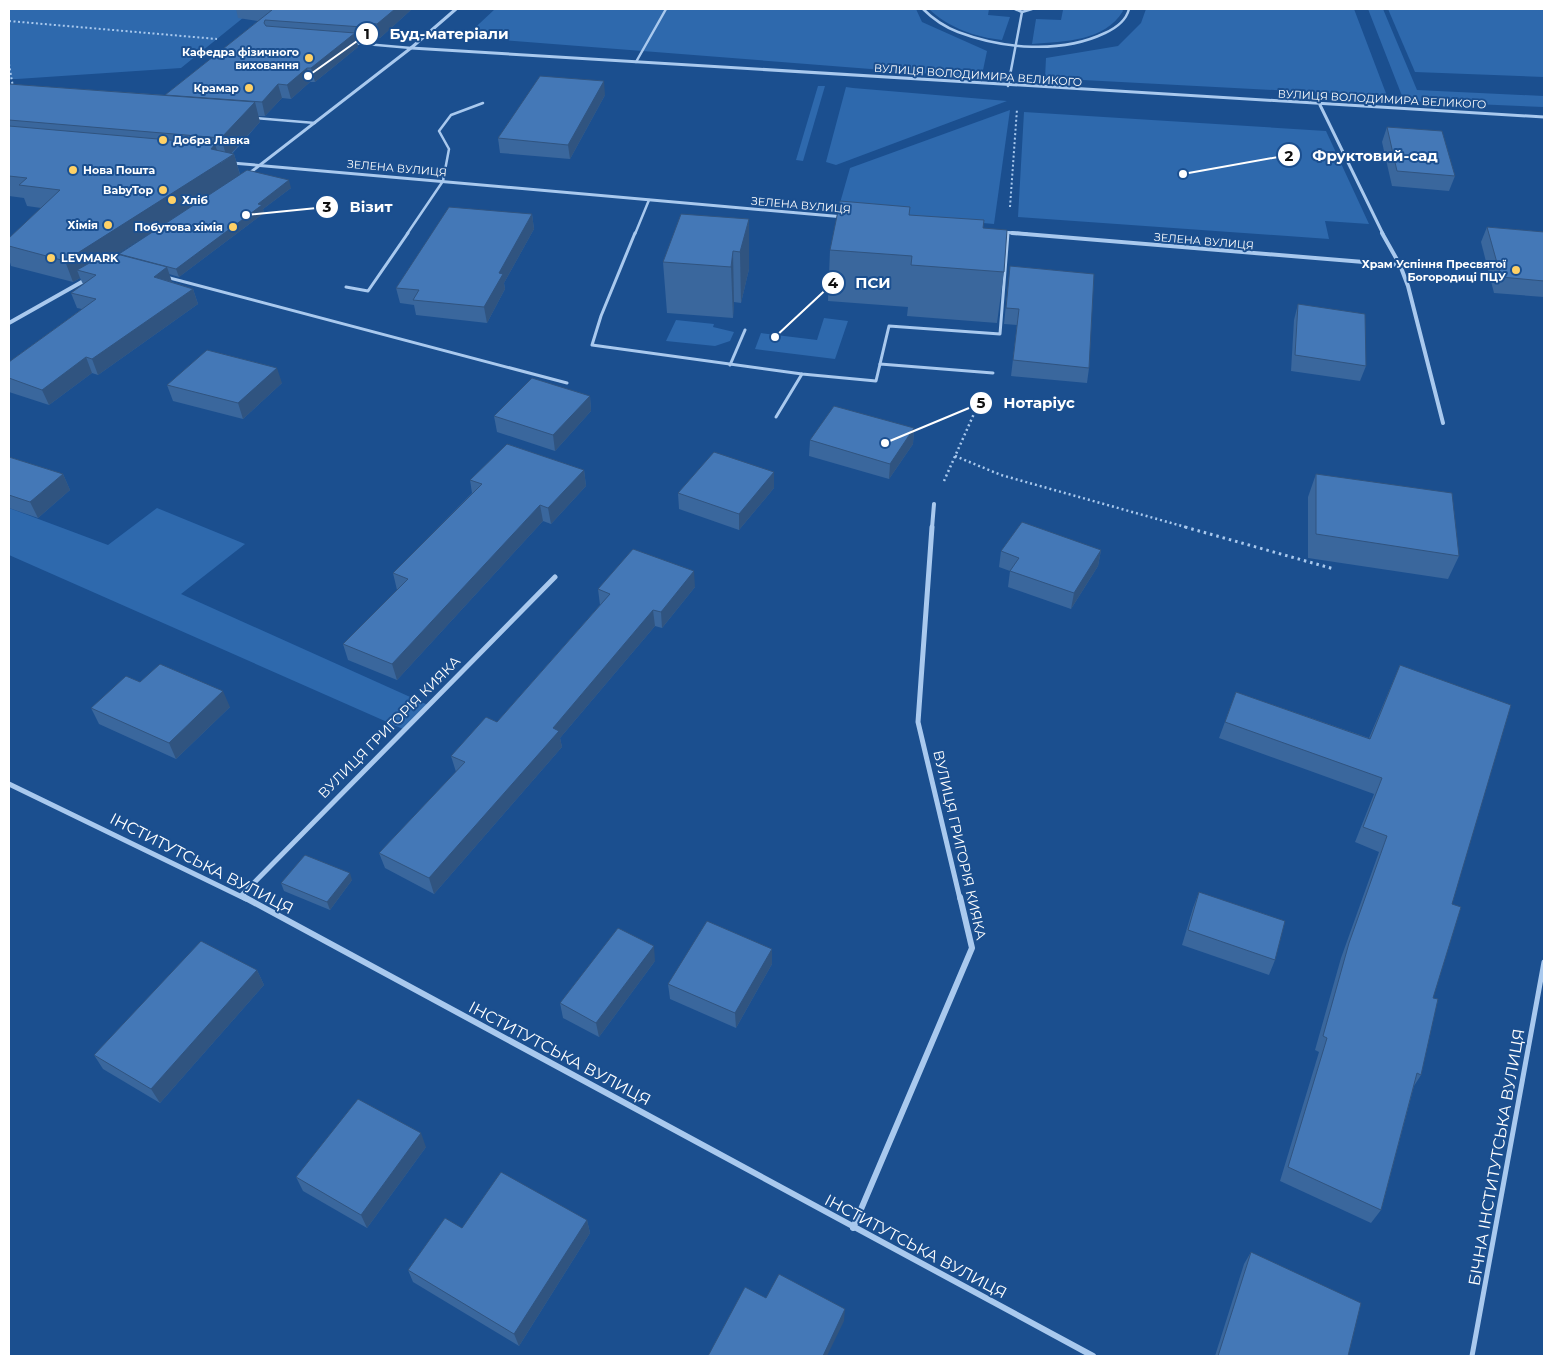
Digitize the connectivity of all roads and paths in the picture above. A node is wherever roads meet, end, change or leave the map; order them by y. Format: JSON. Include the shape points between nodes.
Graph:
{"nodes":[{"id":1,"x":456,"y":9,"type":"edge"},
{"id":2,"x":666,"y":9,"type":"edge"},
{"id":3,"x":923,"y":9,"type":"edge"},
{"id":4,"x":1016,"y":9,"type":"edge"},
{"id":5,"x":1032,"y":9,"type":"edge"},
{"id":6,"x":1129,"y":9,"type":"edge"},
{"id":7,"x":1022,"y":12,"type":"junction"},
{"id":8,"x":9,"y":21,"type":"edge"},
{"id":9,"x":217,"y":39,"type":"dead end"},
{"id":10,"x":348,"y":42,"type":"edge"},
{"id":11,"x":1014,"y":45,"type":"junction"},
{"id":12,"x":411,"y":48,"type":"junction"},
{"id":13,"x":636,"y":62,"type":"junction"},
{"id":14,"x":9,"y":64,"type":"edge"},
{"id":15,"x":1008,"y":86,"type":"junction"},
{"id":16,"x":1018,"y":86,"type":"junction"},
{"id":17,"x":13,"y":91,"type":"edge"},
{"id":18,"x":483,"y":103,"type":"dead end"},
{"id":19,"x":1320,"y":105,"type":"junction"},
{"id":20,"x":1544,"y":117,"type":"edge"},
{"id":21,"x":254,"y":118,"type":"edge"},
{"id":22,"x":315,"y":123,"type":"junction"},
{"id":23,"x":229,"y":163,"type":"dead end"},
{"id":24,"x":260,"y":166,"type":"junction"},
{"id":25,"x":244,"y":176,"type":"edge"},
{"id":26,"x":443,"y":181,"type":"junction"},
{"id":27,"x":649,"y":200,"type":"junction"},
{"id":28,"x":850,"y":218,"type":"edge"},
{"id":29,"x":998,"y":232,"type":"edge"},
{"id":30,"x":1008,"y":233,"type":"junction"},
{"id":31,"x":1400,"y":265,"type":"junction"},
{"id":32,"x":93,"y":276,"type":"edge"},
{"id":33,"x":161,"y":276,"type":"edge"},
{"id":34,"x":346,"y":287,"type":"dead end"},
{"id":35,"x":9,"y":323,"type":"edge"},
{"id":36,"x":745,"y":330,"type":"dead end"},
{"id":37,"x":880,"y":364,"type":"junction"},
{"id":38,"x":730,"y":365,"type":"junction"},
{"id":39,"x":992,"y":373,"type":"joint"},
{"id":40,"x":802,"y":374,"type":"junction"},
{"id":41,"x":567,"y":383,"type":"dead end"},
{"id":42,"x":776,"y":417,"type":"dead end"},
{"id":43,"x":1444,"y":423,"type":"dead end"},
{"id":44,"x":955,"y":456,"type":"junction"},
{"id":45,"x":934,"y":504,"type":"joint"},
{"id":46,"x":1334,"y":569,"type":"dead end"},
{"id":47,"x":555,"y":577,"type":"dead end"},
{"id":48,"x":9,"y":784,"type":"edge"},
{"id":49,"x":241,"y":896,"type":"junction"},
{"id":50,"x":1544,"y":962,"type":"edge"},
{"id":51,"x":852,"y":1228,"type":"junction"},
{"id":52,"x":1092,"y":1356,"type":"edge"},
{"id":53,"x":1472,"y":1356,"type":"edge"}],
"edges":[{"from":1,"to":12,"type":"street"},
{"from":2,"to":13,"type":"lane"},
{"from":3,"to":11,"type":"lane","via":[[936,22],[956,32]]},
{"from":4,"to":7,"type":"lane"},
{"from":5,"to":7,"type":"lane"},
{"from":6,"to":11,"type":"lane","via":[[1121,24],[1103,34],[1063,44]]},
{"from":7,"to":11,"type":"lane"},
{"from":8,"to":9,"type":"path"},
{"from":10,"to":12,"type":"lane"},
{"from":11,"to":15,"type":"lane"},
{"from":12,"to":13,"type":"street","name":"ВУЛИЦЯ ВОЛОДИМИРА ВЕЛИКОГО"},
{"from":12,"to":22,"type":"street"},
{"from":13,"to":15,"type":"street","name":"ВУЛИЦЯ ВОЛОДИМИРА ВЕЛИКОГО"},
{"from":14,"to":17,"type":"path"},
{"from":15,"to":16,"type":"street","name":"ВУЛИЦЯ ВОЛОДИМИРА ВЕЛИКОГО"},
{"from":16,"to":19,"type":"street","name":"ВУЛИЦЯ ВОЛОДИМИРА ВЕЛИКОГО"},
{"from":16,"to":30,"type":"path"},
{"from":18,"to":26,"type":"lane","via":[[451,115],[438,131],[449,149]]},
{"from":19,"to":20,"type":"street","name":"ВУЛИЦЯ ВОЛОДИМИРА ВЕЛИКОГО"},
{"from":19,"to":31,"type":"street","via":[[1370,211]]},
{"from":21,"to":22,"type":"lane"},
{"from":22,"to":24,"type":"street"},
{"from":23,"to":24,"type":"street","name":"ЗЕЛЕНА ВУЛИЦЯ"},
{"from":24,"to":25,"type":"street"},
{"from":24,"to":26,"type":"street","name":"ЗЕЛЕНА ВУЛИЦЯ"},
{"from":26,"to":27,"type":"street","name":"ЗЕЛЕНА ВУЛИЦЯ"},
{"from":26,"to":34,"type":"lane","via":[[368,291]]},
{"from":27,"to":28,"type":"street","name":"ЗЕЛЕНА ВУЛИЦЯ"},
{"from":27,"to":38,"type":"lane","via":[[592,345]]},
{"from":29,"to":30,"type":"street","name":"ЗЕЛЕНА ВУЛИЦЯ"},
{"from":30,"to":31,"type":"street","name":"ЗЕЛЕНА ВУЛИЦЯ"},
{"from":30,"to":37,"type":"lane","via":[[1000,334],[889,326]]},
{"from":31,"to":43,"type":"street"},
{"from":32,"to":35,"type":"street"},
{"from":33,"to":41,"type":"lane"},
{"from":36,"to":38,"type":"lane"},
{"from":37,"to":39,"type":"lane"},
{"from":37,"to":40,"type":"lane","via":[[876,381]]},
{"from":38,"to":40,"type":"lane"},
{"from":39,"to":44,"type":"path"},
{"from":40,"to":42,"type":"lane"},
{"from":44,"to":45,"type":"path"},
{"from":44,"to":46,"type":"path","via":[[1001,474]]},
{"from":45,"to":51,"type":"street","name":"ВУЛИЦЯ ГРИГОРІЯ КИЯКА","via":[[918,722],[972,948]]},
{"from":47,"to":49,"type":"street","name":"ВУЛИЦЯ ГРИГОРІЯ КИЯКА"},
{"from":48,"to":49,"type":"street","name":"ІНСТИТУТСЬКА ВУЛИЦЯ"},
{"from":49,"to":51,"type":"street","name":"ІНСТИТУТСЬКА ВУЛИЦЯ"},
{"from":50,"to":53,"type":"lane","name":"БІЧНА ІНСТИТУТСЬКА ВУЛИЦЯ"},
{"from":51,"to":52,"type":"street","name":"ІНСТИТУТСЬКА ВУЛИЦЯ"}]}
